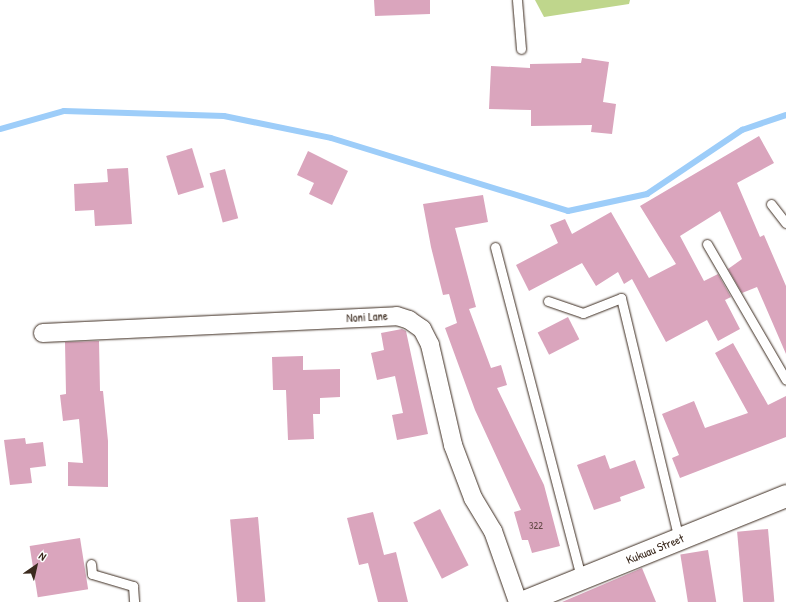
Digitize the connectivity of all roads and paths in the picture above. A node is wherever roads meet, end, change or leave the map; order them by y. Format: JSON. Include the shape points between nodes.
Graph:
{"nodes":[{"id":1,"x":517,"y":0,"type":"edge"},
{"id":2,"x":520,"y":49,"type":"dead end"},
{"id":3,"x":771,"y":204,"type":"dead end"},
{"id":4,"x":786,"y":223,"type":"edge"},
{"id":5,"x":707,"y":244,"type":"dead end"},
{"id":6,"x":495,"y":247,"type":"dead end"},
{"id":7,"x":548,"y":301,"type":"dead end"},
{"id":8,"x":43,"y":332,"type":"dead end"},
{"id":9,"x":786,"y":380,"type":"edge"},
{"id":10,"x":786,"y":496,"type":"edge"},
{"id":11,"x":679,"y":540,"type":"junction"},
{"id":12,"x":91,"y":564,"type":"dead end"},
{"id":13,"x":581,"y":579,"type":"junction"},
{"id":14,"x":134,"y":602,"type":"edge"},
{"id":15,"x":518,"y":602,"type":"edge"},
{"id":16,"x":524,"y":602,"type":"edge"}],
"edges":[{"from":1,"to":2,"type":"lane"},
{"from":3,"to":4,"type":"lane"},
{"from":5,"to":9,"type":"lane"},
{"from":6,"to":13,"type":"lane"},
{"from":7,"to":11,"type":"lane","via":[[583,313],[621,298]]},
{"from":8,"to":15,"type":"street","name":"Noni Lane","via":[[397,316],[409,320],[422,329],[430,346],[453,445],[474,498],[493,531]]},
{"from":10,"to":11,"type":"street","name":"Kukuau Street"},
{"from":11,"to":13,"type":"street","name":"Kukuau Street"},
{"from":12,"to":14,"type":"lane","via":[[92,574],[133,586]]},
{"from":13,"to":16,"type":"street","name":"Kukuau Street"}]}
